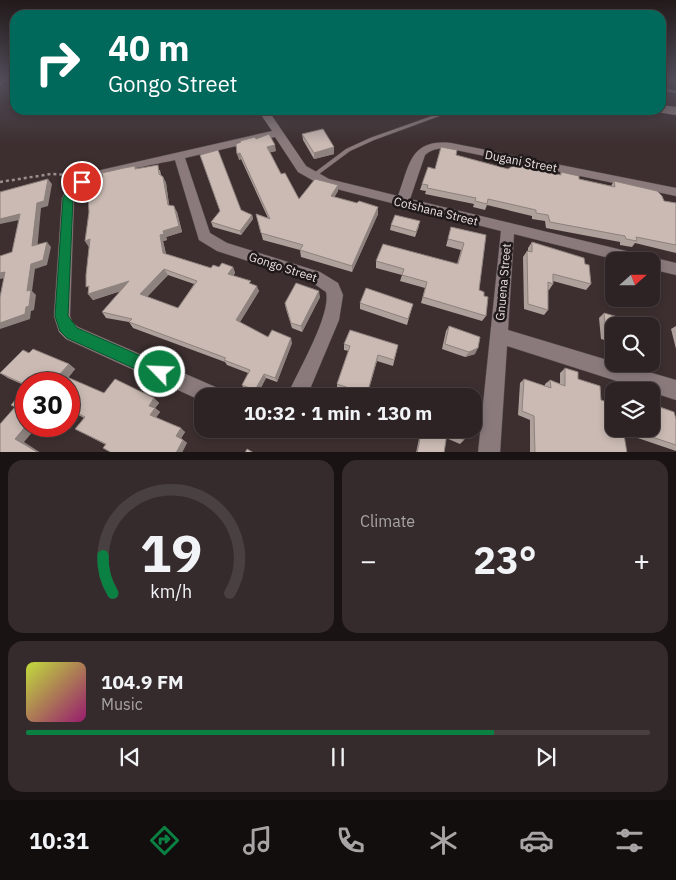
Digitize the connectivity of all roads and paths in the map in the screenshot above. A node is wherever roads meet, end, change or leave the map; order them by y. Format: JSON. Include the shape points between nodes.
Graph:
{"nodes":[{"id":1,"x":265,"y":115,"type":"edge"},
{"id":2,"x":440,"y":115,"type":"edge"},
{"id":3,"x":277,"y":133,"type":"junction"},
{"id":4,"x":179,"y":156,"type":"junction"},
{"id":5,"x":313,"y":176,"type":"junction"},
{"id":6,"x":86,"y":180,"type":"junction"},
{"id":7,"x":0,"y":182,"type":"edge"},
{"id":8,"x":676,"y":192,"type":"edge"},
{"id":9,"x":402,"y":202,"type":"junction"},
{"id":10,"x":508,"y":228,"type":"junction"},
{"id":11,"x":606,"y":252,"type":"edge"},
{"id":12,"x":660,"y":265,"type":"edge"},
{"id":13,"x":676,"y":269,"type":"edge"},
{"id":14,"x":499,"y":335,"type":"junction"},
{"id":15,"x":195,"y":388,"type":"edge"},
{"id":16,"x":301,"y":388,"type":"edge"},
{"id":17,"x":676,"y":390,"type":"edge"},
{"id":18,"x":489,"y":452,"type":"edge"}],
"edges":[{"from":1,"to":3,"type":"street","name":"Cotshana Street"},
{"from":2,"to":5,"type":"lane","via":[[364,142]]},
{"from":3,"to":4,"type":"street"},
{"from":3,"to":5,"type":"street","name":"Cotshana Street","via":[[302,169]]},
{"from":4,"to":6,"type":"street"},
{"from":4,"to":16,"type":"street","name":"Gongo Street","via":[[204,236],[222,247],[315,276],[332,288],[335,304],[331,320]]},
{"from":5,"to":9,"type":"street","name":"Cotshana Street","via":[[348,189]]},
{"from":6,"to":7,"type":"path","via":[[67,174],[51,174]]},
{"from":6,"to":15,"type":"street","via":[[74,187],[68,198],[62,316],[65,326],[72,333]]},
{"from":8,"to":9,"type":"street","name":"Dugani Street","via":[[434,145],[420,154]]},
{"from":9,"to":10,"type":"street","name":"Cotshana Street"},
{"from":10,"to":11,"type":"street","name":"Cotshana Street"},
{"from":10,"to":14,"type":"street","name":"Gnuena Street"},
{"from":12,"to":13,"type":"street"},
{"from":14,"to":17,"type":"street","name":"Gnuena Street"},
{"from":14,"to":18,"type":"street","name":"Gnuena Street"}]}
